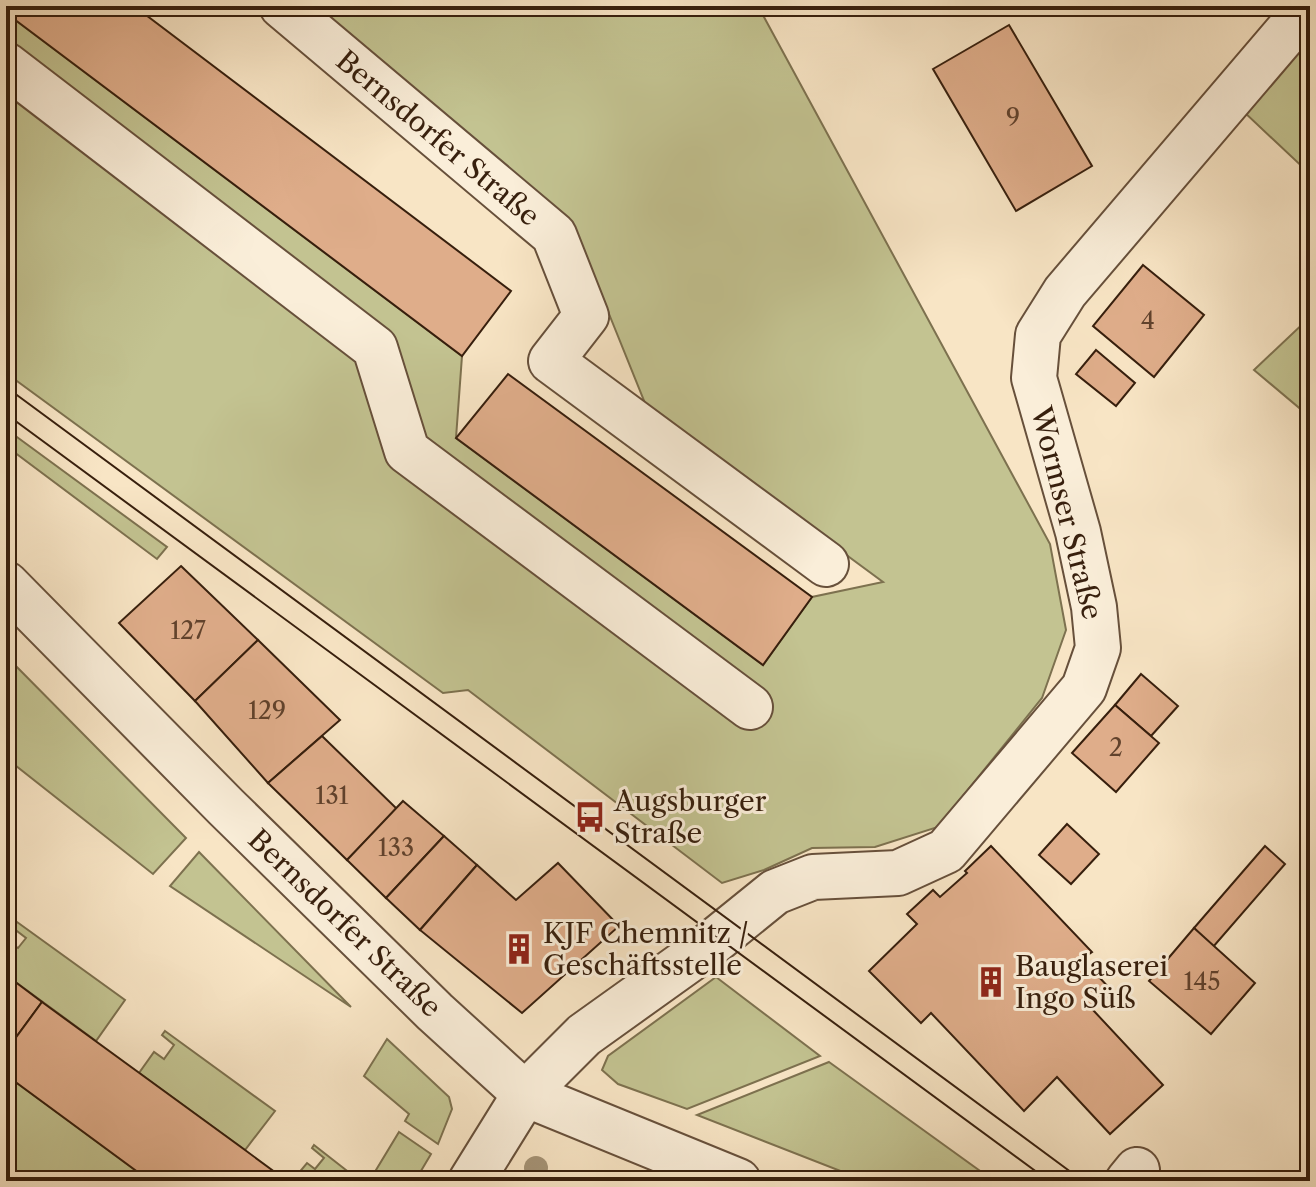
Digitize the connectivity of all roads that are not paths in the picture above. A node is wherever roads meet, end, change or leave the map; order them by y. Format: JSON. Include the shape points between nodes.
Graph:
{"nodes":[{"id":1,"x":282,"y":6,"type":"edge"},
{"id":2,"x":1309,"y":6,"type":"edge"},
{"id":3,"x":6,"y":65,"type":"edge"},
{"id":4,"x":826,"y":564,"type":"dead end"},
{"id":5,"x":6,"y":584,"type":"edge"},
{"id":6,"x":750,"y":707,"type":"dead end"},
{"id":7,"x":525,"y":1094,"type":"junction"},
{"id":8,"x":471,"y":1181,"type":"edge"},
{"id":9,"x":738,"y":1181,"type":"edge"}],
"edges":[{"from":1,"to":4,"type":"street","name":"Bernsdorfer Straße","via":[[554,235],[586,316],[551,361]]},
{"from":2,"to":7,"type":"street","name":"Wormser Straße","via":[[1065,292],[1038,335],[1034,378],[1094,607],[1098,648],[1084,688],[946,851],[898,873],[813,877],[775,892],[584,1035]]},
{"from":3,"to":6,"type":"street","via":[[375,348],[407,451]]},
{"from":5,"to":7,"type":"street","name":"Bernsdorfer Straße","via":[[226,807]]},
{"from":7,"to":8,"type":"street"},
{"from":7,"to":9,"type":"street","name":"Bernsdorfer Straße"}]}
